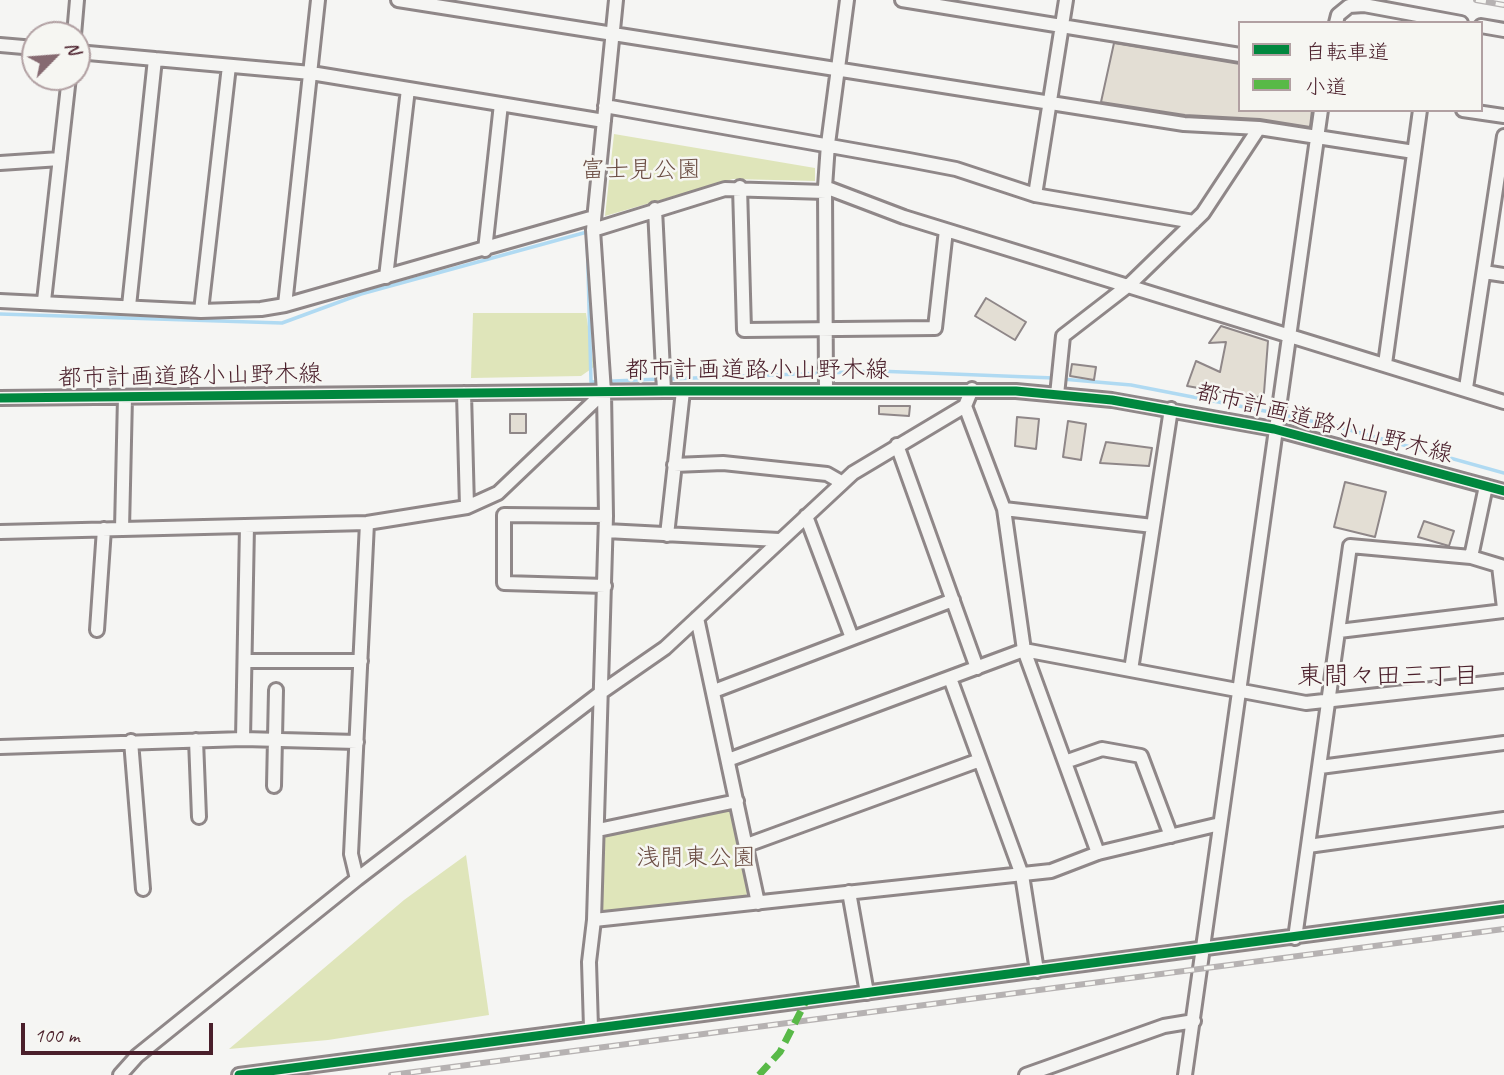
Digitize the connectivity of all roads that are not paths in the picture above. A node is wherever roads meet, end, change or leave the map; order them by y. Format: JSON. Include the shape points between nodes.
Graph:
{"nodes":[{"id":1,"x":77,"y":0,"type":"edge"},
{"id":2,"x":318,"y":0,"type":"edge"},
{"id":3,"x":398,"y":0,"type":"edge"},
{"id":4,"x":616,"y":0,"type":"edge"},
{"id":5,"x":847,"y":0,"type":"edge"},
{"id":6,"x":902,"y":0,"type":"edge"},
{"id":7,"x":1066,"y":0,"type":"edge"},
{"id":8,"x":1344,"y":3,"type":"edge"},
{"id":9,"x":75,"y":21,"type":"edge"},
{"id":10,"x":1336,"y":21,"type":"edge"},
{"id":11,"x":1450,"y":21,"type":"edge"},
{"id":12,"x":1483,"y":26,"type":"edge"},
{"id":13,"x":1062,"y":27,"type":"junction"},
{"id":14,"x":1504,"y":30,"type":"edge"},
{"id":15,"x":613,"y":34,"type":"junction"},
{"id":16,"x":0,"y":45,"type":"edge"},
{"id":17,"x":21,"y":47,"type":"edge"},
{"id":18,"x":91,"y":53,"type":"edge"},
{"id":19,"x":1238,"y":55,"type":"edge"},
{"id":20,"x":155,"y":59,"type":"junction"},
{"id":21,"x":229,"y":66,"type":"junction"},
{"id":22,"x":838,"y":70,"type":"junction"},
{"id":23,"x":312,"y":74,"type":"junction"},
{"id":24,"x":408,"y":89,"type":"junction"},
{"id":25,"x":67,"y":91,"type":"edge"},
{"id":26,"x":1050,"y":103,"type":"junction"},
{"id":27,"x":501,"y":104,"type":"junction"},
{"id":28,"x":605,"y":106,"type":"junction"},
{"id":29,"x":1321,"y":112,"type":"edge"},
{"id":30,"x":1420,"y":112,"type":"edge"},
{"id":31,"x":1477,"y":112,"type":"edge"},
{"id":32,"x":1504,"y":116,"type":"edge"},
{"id":33,"x":604,"y":121,"type":"junction"},
{"id":34,"x":1259,"y":128,"type":"junction"},
{"id":35,"x":1504,"y":136,"type":"edge"},
{"id":36,"x":1318,"y":137,"type":"junction"},
{"id":37,"x":828,"y":144,"type":"junction"},
{"id":38,"x":1414,"y":152,"type":"junction"},
{"id":39,"x":60,"y":159,"type":"junction"},
{"id":40,"x":0,"y":163,"type":"edge"},
{"id":41,"x":740,"y":187,"type":"junction"},
{"id":42,"x":825,"y":190,"type":"junction"},
{"id":43,"x":1035,"y":195,"type":"junction"},
{"id":44,"x":655,"y":209,"type":"junction"},
{"id":45,"x":1194,"y":222,"type":"junction"},
{"id":46,"x":594,"y":223,"type":"junction"},
{"id":47,"x":946,"y":230,"type":"junction"},
{"id":48,"x":485,"y":250,"type":"junction"},
{"id":49,"x":1483,"y":272,"type":"junction"},
{"id":50,"x":1504,"y":275,"type":"edge"},
{"id":51,"x":386,"y":277,"type":"junction"},
{"id":52,"x":1129,"y":285,"type":"junction"},
{"id":53,"x":0,"y":301,"type":"edge"},
{"id":54,"x":44,"y":301,"type":"junction"},
{"id":55,"x":285,"y":305,"type":"junction"},
{"id":56,"x":129,"y":306,"type":"junction"},
{"id":57,"x":201,"y":311,"type":"junction"},
{"id":58,"x":825,"y":330,"type":"junction"},
{"id":59,"x":1290,"y":336,"type":"junction"},
{"id":60,"x":1385,"y":364,"type":"junction"},
{"id":61,"x":1466,"y":388,"type":"junction"},
{"id":62,"x":972,"y":389,"type":"junction"},
{"id":63,"x":826,"y":390,"type":"junction"},
{"id":64,"x":664,"y":391,"type":"junction"},
{"id":65,"x":683,"y":391,"type":"junction"},
{"id":66,"x":604,"y":392,"type":"junction"},
{"id":67,"x":464,"y":393,"type":"junction"},
{"id":68,"x":1057,"y":395,"type":"junction"},
{"id":69,"x":125,"y":397,"type":"junction"},
{"id":70,"x":0,"y":398,"type":"edge"},
{"id":71,"x":1504,"y":402,"type":"edge"},
{"id":72,"x":965,"y":406,"type":"junction"},
{"id":73,"x":1171,"y":409,"type":"junction"},
{"id":74,"x":1274,"y":429,"type":"junction"},
{"id":75,"x":897,"y":445,"type":"junction"},
{"id":76,"x":674,"y":465,"type":"junction"},
{"id":77,"x":841,"y":482,"type":"junction"},
{"id":78,"x":1486,"y":486,"type":"junction"},
{"id":79,"x":1504,"y":491,"type":"edge"},
{"id":80,"x":467,"y":507,"type":"junction"},
{"id":81,"x":1004,"y":509,"type":"junction"},
{"id":82,"x":606,"y":516,"type":"junction"},
{"id":83,"x":806,"y":516,"type":"junction"},
{"id":84,"x":367,"y":523,"type":"junction"},
{"id":85,"x":247,"y":526,"type":"junction"},
{"id":86,"x":1153,"y":526,"type":"junction"},
{"id":87,"x":122,"y":528,"type":"junction"},
{"id":88,"x":104,"y":529,"type":"junction"},
{"id":89,"x":606,"y":531,"type":"junction"},
{"id":90,"x":0,"y":532,"type":"edge"},
{"id":91,"x":667,"y":534,"type":"junction"},
{"id":92,"x":779,"y":540,"type":"junction"},
{"id":93,"x":1471,"y":557,"type":"junction"},
{"id":94,"x":1501,"y":566,"type":"edge"},
{"id":95,"x":605,"y":586,"type":"junction"},
{"id":96,"x":953,"y":600,"type":"junction"},
{"id":97,"x":1504,"y":610,"type":"edge"},
{"id":98,"x":697,"y":618,"type":"junction"},
{"id":99,"x":97,"y":630,"type":"dead end"},
{"id":100,"x":1339,"y":631,"type":"junction"},
{"id":101,"x":852,"y":638,"type":"junction"},
{"id":102,"x":1024,"y":650,"type":"junction"},
{"id":103,"x":361,"y":661,"type":"junction"},
{"id":104,"x":245,"y":662,"type":"junction"},
{"id":105,"x":977,"y":668,"type":"junction"},
{"id":106,"x":1131,"y":670,"type":"junction"},
{"id":107,"x":950,"y":678,"type":"junction"},
{"id":108,"x":1504,"y":681,"type":"edge"},
{"id":109,"x":276,"y":690,"type":"dead end"},
{"id":110,"x":603,"y":691,"type":"junction"},
{"id":111,"x":713,"y":691,"type":"junction"},
{"id":112,"x":1240,"y":693,"type":"junction"},
{"id":113,"x":1329,"y":702,"type":"junction"},
{"id":114,"x":243,"y":739,"type":"junction"},
{"id":115,"x":276,"y":739,"type":"junction"},
{"id":116,"x":196,"y":740,"type":"junction"},
{"id":117,"x":131,"y":741,"type":"junction"},
{"id":118,"x":357,"y":742,"type":"junction"},
{"id":119,"x":1504,"y":743,"type":"edge"},
{"id":120,"x":0,"y":747,"type":"edge"},
{"id":121,"x":728,"y":760,"type":"junction"},
{"id":122,"x":980,"y":760,"type":"junction"},
{"id":123,"x":1065,"y":762,"type":"junction"},
{"id":124,"x":1320,"y":767,"type":"junction"},
{"id":125,"x":274,"y":786,"type":"dead end"},
{"id":126,"x":737,"y":801,"type":"junction"},
{"id":127,"x":200,"y":817,"type":"dead end"},
{"id":128,"x":1504,"y":819,"type":"edge"},
{"id":129,"x":1220,"y":824,"type":"junction"},
{"id":130,"x":598,"y":830,"type":"junction"},
{"id":131,"x":1171,"y":836,"type":"junction"},
{"id":132,"x":747,"y":845,"type":"junction"},
{"id":133,"x":1308,"y":846,"type":"junction"},
{"id":134,"x":1098,"y":853,"type":"junction"},
{"id":135,"x":1022,"y":875,"type":"junction"},
{"id":136,"x":357,"y":879,"type":"junction"},
{"id":137,"x":143,"y":890,"type":"dead end"},
{"id":138,"x":849,"y":892,"type":"junction"},
{"id":139,"x":758,"y":903,"type":"junction"},
{"id":140,"x":1504,"y":909,"type":"edge"},
{"id":141,"x":594,"y":920,"type":"junction"},
{"id":142,"x":1295,"y":938,"type":"junction"},
{"id":143,"x":1205,"y":949,"type":"junction"},
{"id":144,"x":1037,"y":971,"type":"junction"},
{"id":145,"x":867,"y":993,"type":"junction"},
{"id":146,"x":1194,"y":1021,"type":"junction"},
{"id":147,"x":591,"y":1028,"type":"junction"},
{"id":148,"x":120,"y":1075,"type":"edge"},
{"id":149,"x":239,"y":1075,"type":"edge"},
{"id":150,"x":1026,"y":1075,"type":"edge"},
{"id":151,"x":1185,"y":1075,"type":"edge"}],
"edges":[{"from":1,"to":9,"type":"street"},
{"from":2,"to":23,"type":"street"},
{"from":3,"to":15,"type":"street"},
{"from":4,"to":15,"type":"street"},
{"from":5,"to":22,"type":"street"},
{"from":6,"to":13,"type":"street"},
{"from":7,"to":13,"type":"street"},
{"from":8,"to":10,"type":"street"},
{"from":8,"to":11,"type":"street"},
{"from":12,"to":14,"type":"street"},
{"from":13,"to":19,"type":"street"},
{"from":13,"to":26,"type":"street"},
{"from":15,"to":22,"type":"street"},
{"from":15,"to":28,"type":"street"},
{"from":16,"to":17,"type":"street"},
{"from":18,"to":20,"type":"street"},
{"from":20,"to":21,"type":"street"},
{"from":20,"to":56,"type":"street"},
{"from":21,"to":23,"type":"street"},
{"from":21,"to":57,"type":"street"},
{"from":22,"to":26,"type":"street"},
{"from":22,"to":37,"type":"street"},
{"from":23,"to":24,"type":"street"},
{"from":23,"to":55,"type":"street"},
{"from":24,"to":27,"type":"street"},
{"from":24,"to":51,"type":"street"},
{"from":25,"to":39,"type":"street"},
{"from":26,"to":34,"type":"street","via":[[1184,124]]},
{"from":26,"to":43,"type":"street"},
{"from":27,"to":33,"type":"street"},
{"from":27,"to":48,"type":"street"},
{"from":28,"to":33,"type":"street"},
{"from":28,"to":37,"type":"street"},
{"from":29,"to":36,"type":"street"},
{"from":30,"to":38,"type":"street"},
{"from":31,"to":32,"type":"street"},
{"from":33,"to":46,"type":"street"},
{"from":34,"to":36,"type":"street"},
{"from":34,"to":45,"type":"street"},
{"from":35,"to":49,"type":"street"},
{"from":36,"to":38,"type":"street"},
{"from":36,"to":59,"type":"street"},
{"from":37,"to":42,"type":"street"},
{"from":37,"to":43,"type":"street","via":[[956,169]]},
{"from":38,"to":60,"type":"street"},
{"from":39,"to":40,"type":"street"},
{"from":39,"to":54,"type":"street"},
{"from":41,"to":42,"type":"street"},
{"from":41,"to":44,"type":"street"},
{"from":41,"to":58,"type":"street","via":[[744,330]]},
{"from":42,"to":47,"type":"street"},
{"from":42,"to":58,"type":"street"},
{"from":43,"to":45,"type":"street"},
{"from":44,"to":46,"type":"street"},
{"from":44,"to":64,"type":"street"},
{"from":45,"to":52,"type":"street"},
{"from":46,"to":48,"type":"street"},
{"from":46,"to":66,"type":"street"},
{"from":47,"to":52,"type":"street"},
{"from":47,"to":58,"type":"street","via":[[935,328]]},
{"from":48,"to":51,"type":"street"},
{"from":49,"to":50,"type":"street"},
{"from":49,"to":61,"type":"street"},
{"from":51,"to":55,"type":"street"},
{"from":52,"to":59,"type":"street"},
{"from":52,"to":68,"type":"street","via":[[1063,336]]},
{"from":53,"to":54,"type":"street"},
{"from":54,"to":56,"type":"street"},
{"from":55,"to":57,"type":"street"},
{"from":56,"to":57,"type":"street"},
{"from":58,"to":63,"type":"street"},
{"from":59,"to":60,"type":"street"},
{"from":59,"to":74,"type":"street"},
{"from":60,"to":61,"type":"street"},
{"from":61,"to":71,"type":"street"},
{"from":62,"to":63,"type":"street","name":"都市計画道路小山野木線"},
{"from":62,"to":68,"type":"street","name":"都市計画道路小山野木線"},
{"from":62,"to":72,"type":"street"},
{"from":63,"to":65,"type":"street","name":"都市計画道路小山野木線"},
{"from":64,"to":65,"type":"street","name":"都市計画道路小山野木線"},
{"from":64,"to":66,"type":"street","name":"都市計画道路小山野木線"},
{"from":65,"to":76,"type":"street"},
{"from":66,"to":67,"type":"street","name":"都市計画道路小山野木線"},
{"from":66,"to":80,"type":"street","via":[[498,493]]},
{"from":66,"to":82,"type":"street"},
{"from":67,"to":69,"type":"street","name":"都市計画道路小山野木線"},
{"from":67,"to":80,"type":"street"},
{"from":68,"to":73,"type":"street","name":"都市計画道路小山野木線"},
{"from":69,"to":70,"type":"street","name":"都市計画道路小山野木線"},
{"from":69,"to":87,"type":"street"},
{"from":72,"to":75,"type":"street"},
{"from":72,"to":81,"type":"street"},
{"from":73,"to":74,"type":"street","name":"都市計画道路小山野木線"},
{"from":73,"to":86,"type":"street"},
{"from":74,"to":78,"type":"street","name":"都市計画道路小山野木線"},
{"from":74,"to":112,"type":"street"},
{"from":75,"to":77,"type":"street"},
{"from":75,"to":96,"type":"street"},
{"from":76,"to":77,"type":"street","via":[[723,463],[827,474]]},
{"from":76,"to":91,"type":"street"},
{"from":77,"to":83,"type":"street"},
{"from":78,"to":79,"type":"street","name":"都市計画道路小山野木線"},
{"from":78,"to":93,"type":"street"},
{"from":80,"to":84,"type":"street"},
{"from":81,"to":86,"type":"street"},
{"from":81,"to":102,"type":"street"},
{"from":82,"to":89,"type":"street"},
{"from":82,"to":95,"type":"street","via":[[504,514],[504,583]]},
{"from":83,"to":92,"type":"street"},
{"from":83,"to":101,"type":"street"},
{"from":84,"to":85,"type":"street"},
{"from":84,"to":103,"type":"street"},
{"from":85,"to":87,"type":"street"},
{"from":85,"to":104,"type":"street"},
{"from":86,"to":106,"type":"street"},
{"from":87,"to":88,"type":"street"},
{"from":88,"to":90,"type":"street"},
{"from":88,"to":99,"type":"street"},
{"from":89,"to":91,"type":"street"},
{"from":89,"to":95,"type":"street"},
{"from":91,"to":92,"type":"street"},
{"from":92,"to":98,"type":"street"},
{"from":93,"to":94,"type":"street"},
{"from":93,"to":100,"type":"street","via":[[1350,546]]},
{"from":94,"to":97,"type":"street"},
{"from":95,"to":110,"type":"street"},
{"from":96,"to":101,"type":"street"},
{"from":96,"to":105,"type":"street"},
{"from":97,"to":100,"type":"street"},
{"from":98,"to":110,"type":"street"},
{"from":98,"to":111,"type":"street"},
{"from":100,"to":113,"type":"street"},
{"from":101,"to":111,"type":"street"},
{"from":102,"to":105,"type":"street"},
{"from":102,"to":106,"type":"street"},
{"from":102,"to":123,"type":"street"},
{"from":103,"to":104,"type":"street"},
{"from":103,"to":118,"type":"street"},
{"from":104,"to":114,"type":"street"},
{"from":105,"to":107,"type":"street"},
{"from":106,"to":112,"type":"street"},
{"from":107,"to":121,"type":"street"},
{"from":107,"to":122,"type":"street"},
{"from":108,"to":113,"type":"street"},
{"from":109,"to":115,"type":"street"},
{"from":110,"to":130,"type":"street"},
{"from":110,"to":136,"type":"street"},
{"from":111,"to":121,"type":"street"},
{"from":112,"to":113,"type":"street"},
{"from":112,"to":129,"type":"street"},
{"from":113,"to":124,"type":"street"},
{"from":114,"to":115,"type":"street"},
{"from":114,"to":116,"type":"street"},
{"from":115,"to":118,"type":"street"},
{"from":115,"to":125,"type":"street"},
{"from":116,"to":117,"type":"street"},
{"from":116,"to":127,"type":"street"},
{"from":117,"to":120,"type":"street"},
{"from":117,"to":137,"type":"street"},
{"from":118,"to":136,"type":"street","via":[[352,854]]},
{"from":119,"to":124,"type":"street"},
{"from":121,"to":126,"type":"street"},
{"from":122,"to":132,"type":"street"},
{"from":122,"to":135,"type":"street"},
{"from":123,"to":131,"type":"street","via":[[1102,749],[1141,757]]},
{"from":123,"to":134,"type":"street"},
{"from":124,"to":133,"type":"street"},
{"from":126,"to":130,"type":"street"},
{"from":126,"to":132,"type":"street"},
{"from":128,"to":133,"type":"street"},
{"from":129,"to":131,"type":"street"},
{"from":129,"to":143,"type":"street"},
{"from":130,"to":141,"type":"street"},
{"from":131,"to":134,"type":"street"},
{"from":132,"to":139,"type":"street"},
{"from":133,"to":142,"type":"street"},
{"from":134,"to":135,"type":"street","via":[[1051,871]]},
{"from":135,"to":138,"type":"street"},
{"from":135,"to":144,"type":"street"},
{"from":136,"to":148,"type":"street","via":[[137,1056]]},
{"from":138,"to":139,"type":"street"},
{"from":138,"to":145,"type":"street"},
{"from":139,"to":141,"type":"street"},
{"from":140,"to":142,"type":"street"},
{"from":141,"to":147,"type":"street","via":[[589,962]]},
{"from":142,"to":143,"type":"street"},
{"from":143,"to":144,"type":"street"},
{"from":143,"to":146,"type":"street"},
{"from":144,"to":145,"type":"street"},
{"from":145,"to":147,"type":"street"},
{"from":146,"to":150,"type":"street","via":[[1164,1026]]},
{"from":146,"to":151,"type":"street"},
{"from":147,"to":149,"type":"street"}]}
